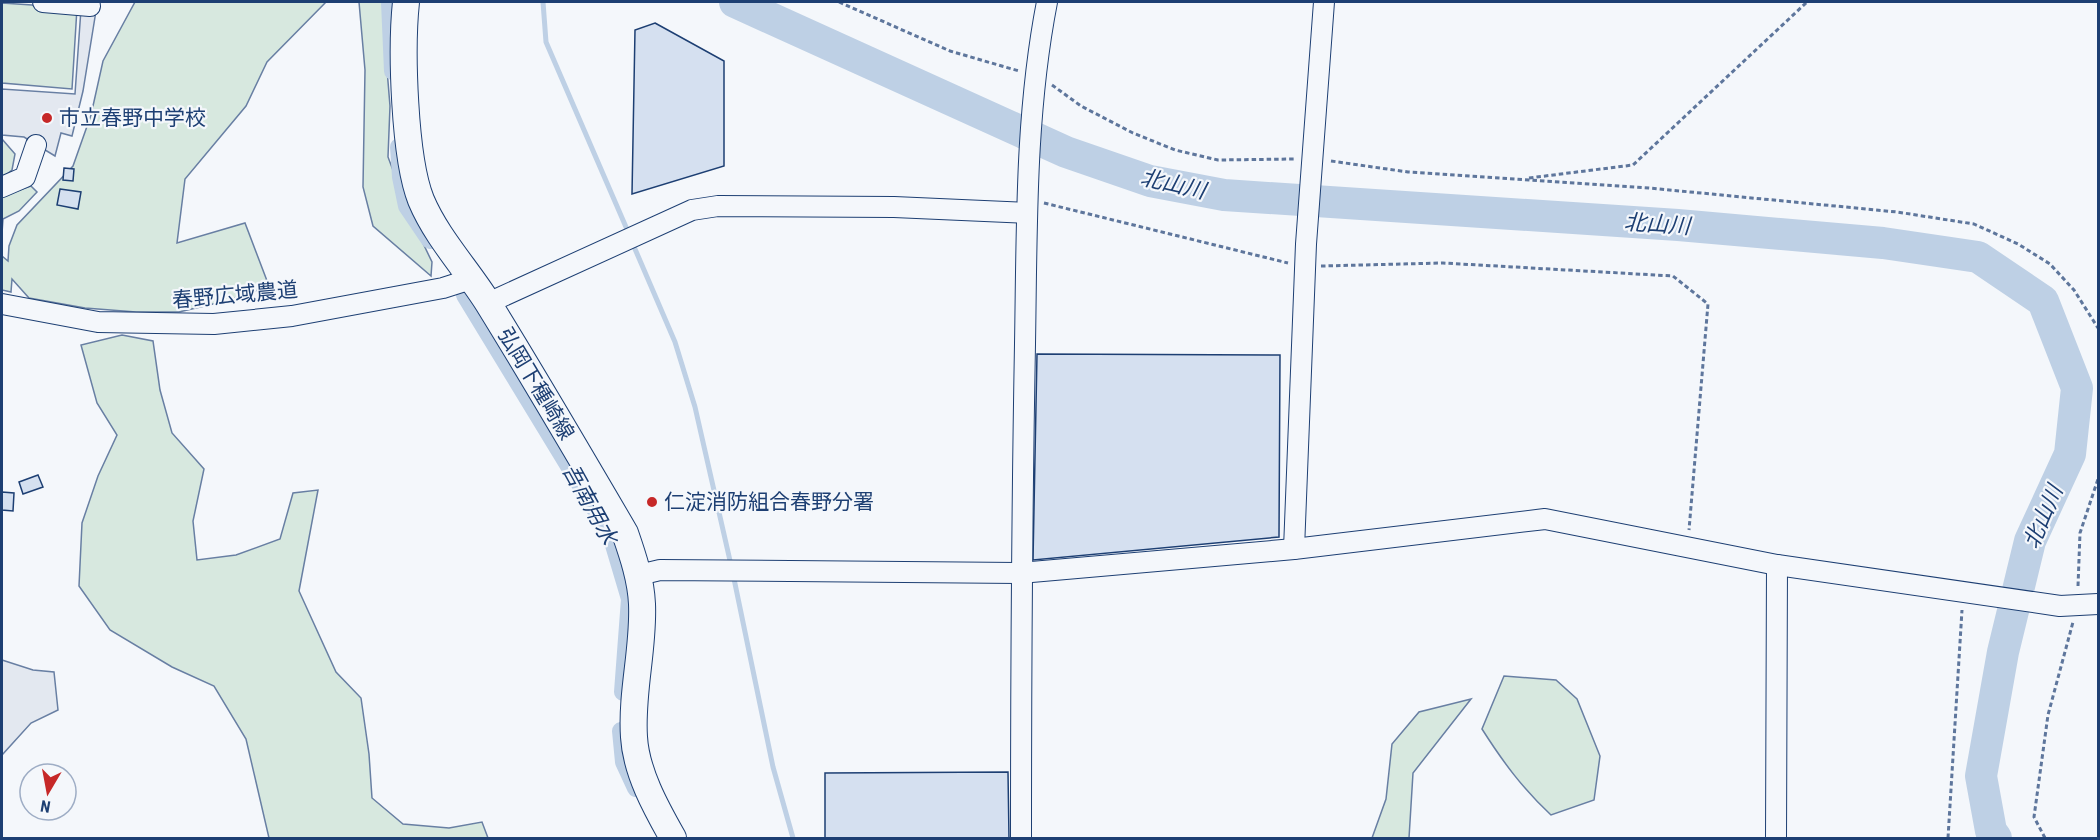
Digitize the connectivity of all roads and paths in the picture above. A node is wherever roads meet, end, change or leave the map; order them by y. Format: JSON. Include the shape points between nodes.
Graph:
{"nodes":[{"id":1,"x":43,"y":2,"type":"edge"},
{"id":2,"x":406,"y":2,"type":"edge"},
{"id":3,"x":839,"y":2,"type":"edge"},
{"id":4,"x":1047,"y":2,"type":"edge"},
{"id":5,"x":1324,"y":2,"type":"edge"},
{"id":6,"x":1806,"y":2,"type":"edge"},
{"id":7,"x":90,"y":6,"type":"dead end"},
{"id":8,"x":1034,"y":76,"type":"junction"},
{"id":9,"x":36,"y":145,"type":"dead end"},
{"id":10,"x":1312,"y":165,"type":"junction"},
{"id":11,"x":1521,"y":179,"type":"junction"},
{"id":12,"x":2,"y":187,"type":"edge"},
{"id":13,"x":1027,"y":205,"type":"junction"},
{"id":14,"x":1305,"y":267,"type":"junction"},
{"id":15,"x":471,"y":279,"type":"junction"},
{"id":16,"x":488,"y":303,"type":"junction"},
{"id":17,"x":2,"y":304,"type":"edge"},
{"id":18,"x":2098,"y":328,"type":"edge"},
{"id":19,"x":2098,"y":480,"type":"edge"},
{"id":20,"x":1688,"y":547,"type":"junction"},
{"id":21,"x":1294,"y":549,"type":"junction"},
{"id":22,"x":1777,"y":565,"type":"junction"},
{"id":23,"x":1020,"y":573,"type":"junction"},
{"id":24,"x":639,"y":575,"type":"junction"},
{"id":25,"x":1966,"y":592,"type":"junction"},
{"id":26,"x":2098,"y":604,"type":"edge"},
{"id":27,"x":2069,"y":606,"type":"junction"},
{"id":28,"x":673,"y":838,"type":"edge"},
{"id":29,"x":1021,"y":838,"type":"edge"},
{"id":30,"x":1776,"y":838,"type":"edge"},
{"id":31,"x":1948,"y":838,"type":"edge"},
{"id":32,"x":2045,"y":838,"type":"edge"}],
"edges":[{"from":1,"to":7,"type":"street"},
{"from":2,"to":15,"type":"main road","name":"弘岡下種崎線","via":[[405,61],[415,178],[432,220]]},
{"from":3,"to":8,"type":"path","via":[[950,51]]},
{"from":4,"to":8,"type":"street"},
{"from":5,"to":10,"type":"street"},
{"from":6,"to":11,"type":"path","via":[[1633,165]]},
{"from":8,"to":10,"type":"path","via":[[1081,106],[1175,150],[1218,160]]},
{"from":8,"to":13,"type":"street"},
{"from":9,"to":12,"type":"street","via":[[25,177]]},
{"from":10,"to":11,"type":"path"},
{"from":10,"to":14,"type":"street"},
{"from":11,"to":18,"type":"path","via":[[1897,212],[1974,224],[2050,264],[2074,290]]},
{"from":13,"to":14,"type":"path","via":[[1061,208]]},
{"from":13,"to":16,"type":"street","via":[[718,206],[692,210]]},
{"from":13,"to":23,"type":"street"},
{"from":14,"to":20,"type":"path","via":[[1443,263],[1673,276],[1708,304]]},
{"from":14,"to":21,"type":"street"},
{"from":15,"to":16,"type":"main road","name":"弘岡下種崎線"},
{"from":15,"to":17,"type":"street","name":"春野広域農道","via":[[443,288],[292,316],[214,324],[98,322]]},
{"from":16,"to":24,"type":"main road","name":"弘岡下種崎線","via":[[625,533]]},
{"from":19,"to":27,"type":"path","via":[[2080,532]]},
{"from":20,"to":21,"type":"street","via":[[1545,519]]},
{"from":20,"to":22,"type":"street"},
{"from":21,"to":23,"type":"street"},
{"from":22,"to":25,"type":"street"},
{"from":22,"to":30,"type":"street"},
{"from":23,"to":24,"type":"street","via":[[660,570]]},
{"from":23,"to":29,"type":"street"},
{"from":24,"to":28,"type":"main road","name":"弘岡下種崎線","via":[[642,604],[634,738],[642,774]]},
{"from":25,"to":27,"type":"street"},
{"from":25,"to":31,"type":"path"},
{"from":26,"to":27,"type":"street"},
{"from":27,"to":32,"type":"path","via":[[2048,714],[2034,817]]}]}
